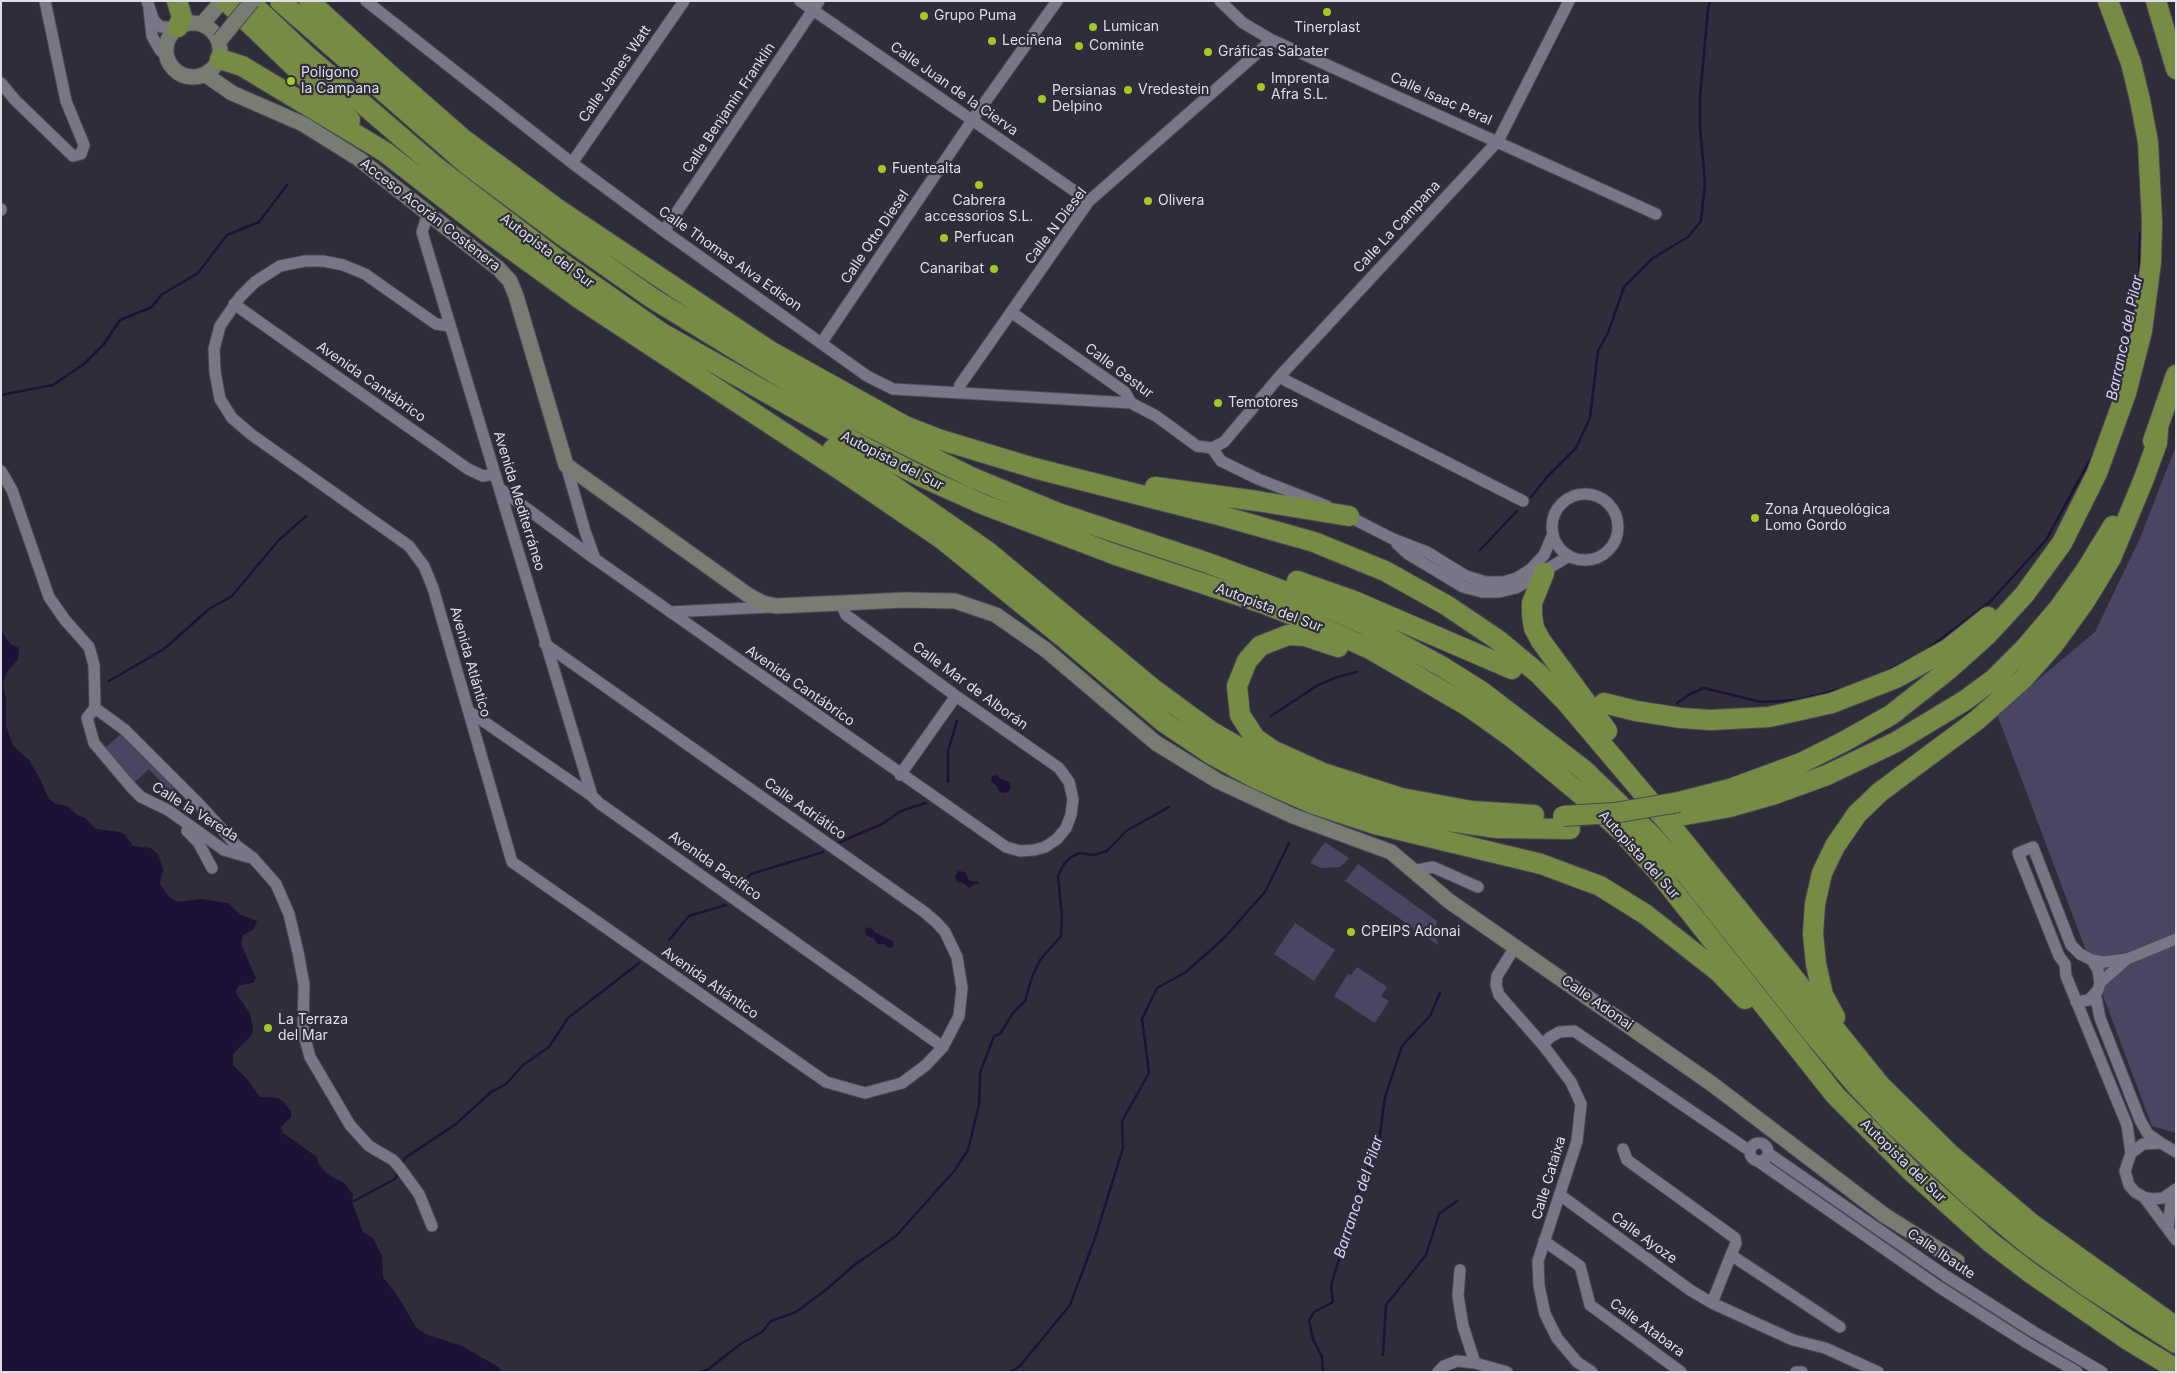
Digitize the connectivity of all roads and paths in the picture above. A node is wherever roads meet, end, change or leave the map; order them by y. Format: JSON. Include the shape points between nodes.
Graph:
{"nodes":[{"id":1,"x":45,"y":1,"type":"edge"},
{"id":2,"x":177,"y":1,"type":"edge"},
{"id":3,"x":222,"y":1,"type":"edge"},
{"id":4,"x":226,"y":1,"type":"edge"},
{"id":5,"x":251,"y":1,"type":"edge"},
{"id":6,"x":280,"y":1,"type":"edge"},
{"id":7,"x":309,"y":1,"type":"edge"},
{"id":8,"x":366,"y":1,"type":"edge"},
{"id":9,"x":684,"y":1,"type":"edge"},
{"id":10,"x":800,"y":1,"type":"edge"},
{"id":11,"x":1057,"y":1,"type":"edge"},
{"id":12,"x":1220,"y":1,"type":"edge"},
{"id":13,"x":1569,"y":1,"type":"edge"},
{"id":14,"x":2108,"y":1,"type":"edge"},
{"id":15,"x":2156,"y":1,"type":"edge"},
{"id":16,"x":148,"y":5,"type":"edge"},
{"id":17,"x":816,"y":6,"type":"edge"},
{"id":18,"x":202,"y":24,"type":"junction"},
{"id":19,"x":178,"y":27,"type":"junction"},
{"id":20,"x":1272,"y":40,"type":"junction"},
{"id":21,"x":220,"y":50,"type":"junction"},
{"id":22,"x":167,"y":57,"type":"junction"},
{"id":23,"x":2176,"y":70,"type":"edge"},
{"id":24,"x":206,"y":75,"type":"junction"},
{"id":25,"x":1,"y":83,"type":"edge"},
{"id":26,"x":973,"y":120,"type":"junction"},
{"id":27,"x":1498,"y":141,"type":"junction"},
{"id":28,"x":385,"y":152,"type":"junction"},
{"id":29,"x":572,"y":163,"type":"junction"},
{"id":30,"x":1089,"y":201,"type":"junction"},
{"id":31,"x":428,"y":214,"type":"junction"},
{"id":32,"x":1656,"y":214,"type":"dead end"},
{"id":33,"x":664,"y":231,"type":"junction"},
{"id":34,"x":234,"y":304,"type":"junction"},
{"id":35,"x":1011,"y":312,"type":"junction"},
{"id":36,"x":450,"y":326,"type":"junction"},
{"id":37,"x":660,"y":332,"type":"junction"},
{"id":38,"x":822,"y":342,"type":"junction"},
{"id":39,"x":2176,"y":375,"type":"edge"},
{"id":40,"x":1279,"y":377,"type":"junction"},
{"id":41,"x":958,"y":394,"type":"junction"},
{"id":42,"x":1132,"y":403,"type":"junction"},
{"id":43,"x":2158,"y":429,"type":"junction"},
{"id":44,"x":1212,"y":448,"type":"junction"},
{"id":45,"x":566,"y":464,"type":"junction"},
{"id":46,"x":1034,"y":468,"type":"junction"},
{"id":47,"x":1,"y":471,"type":"edge"},
{"id":48,"x":495,"y":474,"type":"junction"},
{"id":49,"x":499,"y":488,"type":"junction"},
{"id":50,"x":1523,"y":501,"type":"dead end"},
{"id":51,"x":525,"y":509,"type":"junction"},
{"id":52,"x":2079,"y":509,"type":"junction"},
{"id":53,"x":1348,"y":516,"type":"junction"},
{"id":54,"x":509,"y":519,"type":"junction"},
{"id":55,"x":585,"y":531,"type":"junction"},
{"id":56,"x":1553,"y":534,"type":"junction"},
{"id":57,"x":1393,"y":539,"type":"junction"},
{"id":58,"x":569,"y":540,"type":"junction"},
{"id":59,"x":1569,"y":556,"type":"junction"},
{"id":60,"x":594,"y":559,"type":"junction"},
{"id":61,"x":1208,"y":563,"type":"junction"},
{"id":62,"x":1544,"y":573,"type":"junction"},
{"id":63,"x":744,"y":592,"type":"junction"},
{"id":64,"x":841,"y":603,"type":"junction"},
{"id":65,"x":776,"y":606,"type":"junction"},
{"id":66,"x":737,"y":609,"type":"junction"},
{"id":67,"x":670,"y":612,"type":"junction"},
{"id":68,"x":696,"y":612,"type":"junction"},
{"id":69,"x":698,"y":632,"type":"junction"},
{"id":70,"x":545,"y":644,"type":"junction"},
{"id":71,"x":1372,"y":650,"type":"junction"},
{"id":72,"x":569,"y":662,"type":"junction"},
{"id":73,"x":1512,"y":669,"type":"dead end"},
{"id":74,"x":555,"y":676,"type":"junction"},
{"id":75,"x":956,"y":696,"type":"junction"},
{"id":76,"x":1604,"y":703,"type":"dead end"},
{"id":77,"x":95,"y":708,"type":"junction"},
{"id":78,"x":470,"y":712,"type":"junction"},
{"id":79,"x":584,"y":772,"type":"junction"},
{"id":80,"x":900,"y":774,"type":"junction"},
{"id":81,"x":567,"y":780,"type":"junction"},
{"id":82,"x":592,"y":796,"type":"junction"},
{"id":83,"x":1073,"y":799,"type":"joint"},
{"id":84,"x":168,"y":810,"type":"junction"},
{"id":85,"x":1680,"y":817,"type":"junction"},
{"id":86,"x":1567,"y":822,"type":"junction"},
{"id":87,"x":253,"y":858,"type":"junction"},
{"id":88,"x":212,"y":868,"type":"dead end"},
{"id":89,"x":1412,"y":871,"type":"junction"},
{"id":90,"x":1478,"y":887,"type":"dead end"},
{"id":91,"x":2176,"y":940,"type":"edge"},
{"id":92,"x":1515,"y":947,"type":"junction"},
{"id":93,"x":2080,"y":954,"type":"junction"},
{"id":94,"x":2127,"y":959,"type":"junction"},
{"id":95,"x":2092,"y":960,"type":"junction"},
{"id":96,"x":2066,"y":964,"type":"junction"},
{"id":97,"x":2100,"y":983,"type":"junction"},
{"id":98,"x":2095,"y":994,"type":"junction"},
{"id":99,"x":2076,"y":1002,"type":"junction"},
{"id":100,"x":1543,"y":1045,"type":"junction"},
{"id":101,"x":943,"y":1047,"type":"junction"},
{"id":102,"x":1880,"y":1085,"type":"junction"},
{"id":103,"x":1835,"y":1095,"type":"junction"},
{"id":104,"x":2161,"y":1143,"type":"junction"},
{"id":105,"x":1623,"y":1149,"type":"dead end"},
{"id":106,"x":1750,"y":1151,"type":"junction"},
{"id":107,"x":2176,"y":1152,"type":"edge"},
{"id":108,"x":1768,"y":1153,"type":"junction"},
{"id":109,"x":2131,"y":1153,"type":"junction"},
{"id":110,"x":1759,"y":1162,"type":"junction"},
{"id":111,"x":2174,"y":1191,"type":"edge"},
{"id":112,"x":1560,"y":1195,"type":"junction"},
{"id":113,"x":2144,"y":1198,"type":"junction"},
{"id":114,"x":432,"y":1226,"type":"dead end"},
{"id":115,"x":2168,"y":1229,"type":"junction"},
{"id":116,"x":2176,"y":1240,"type":"edge"},
{"id":117,"x":1544,"y":1241,"type":"junction"},
{"id":118,"x":1900,"y":1245,"type":"junction"},
{"id":119,"x":1731,"y":1255,"type":"junction"},
{"id":120,"x":1893,"y":1256,"type":"junction"},
{"id":121,"x":1957,"y":1261,"type":"dead end"},
{"id":122,"x":1460,"y":1270,"type":"dead end"},
{"id":123,"x":1946,"y":1276,"type":"junction"},
{"id":124,"x":1939,"y":1287,"type":"junction"},
{"id":125,"x":1712,"y":1303,"type":"junction"},
{"id":126,"x":1840,"y":1327,"type":"dead end"},
{"id":127,"x":2176,"y":1327,"type":"edge"},
{"id":128,"x":2176,"y":1342,"type":"edge"},
{"id":129,"x":1475,"y":1363,"type":"junction"},
{"id":130,"x":2176,"y":1368,"type":"edge"},
{"id":131,"x":1438,"y":1372,"type":"edge"},
{"id":132,"x":1507,"y":1372,"type":"edge"},
{"id":133,"x":1592,"y":1372,"type":"edge"},
{"id":134,"x":1681,"y":1372,"type":"edge"},
{"id":135,"x":1796,"y":1372,"type":"edge"},
{"id":136,"x":1802,"y":1372,"type":"edge"},
{"id":137,"x":1878,"y":1372,"type":"edge"},
{"id":138,"x":2077,"y":1372,"type":"edge"},
{"id":139,"x":2102,"y":1372,"type":"edge"}],
"edges":[{"from":1,"to":25,"type":"street","via":[[66,101],[84,145],[81,154],[73,156]]},
{"from":2,"to":19,"type":"highway","via":[[182,17]]},
{"from":3,"to":18,"type":"street"},
{"from":4,"to":28,"type":"highway"},
{"from":5,"to":21,"type":"street","bridge":true},
{"from":5,"to":37,"type":"highway","name":"Autopista del Sur","via":[[313,61],[436,167]]},
{"from":6,"to":61,"type":"highway","name":"Autopista del Sur","via":[[469,166],[538,217],[652,298],[828,406],[973,478],[1058,513]]},
{"from":7,"to":46,"type":"highway","via":[[462,139],[559,210],[770,351],[905,426]]},
{"from":8,"to":29,"type":"street","name":"Calle Thomas Alva Edison"},
{"from":9,"to":29,"type":"street","name":"Calle James Watt"},
{"from":10,"to":17,"type":"street","name":"Calle Juan de la Cierva"},
{"from":11,"to":26,"type":"street","name":"Calle Otto Diesel"},
{"from":12,"to":20,"type":"street","name":"Calle Isaac Peral","via":[[1243,23]]},
{"from":13,"to":27,"type":"street","name":"Calle La Campana"},
{"from":14,"to":52,"type":"highway","via":[[2130,62],[2148,142],[2151,262],[2133,370],[2097,473]]},
{"from":15,"to":23,"type":"highway"},
{"from":16,"to":19,"type":"street","via":[[154,21],[161,27]]},
{"from":16,"to":22,"type":"street","via":[[152,36]]},
{"from":17,"to":26,"type":"street","name":"Calle Juan de la Cierva"},
{"from":17,"to":33,"type":"street","name":"Calle Benjamin Franklin"},
{"from":18,"to":19,"type":"street","via":[[193,22]]},
{"from":18,"to":21,"type":"street","via":[[210,28]]},
{"from":19,"to":22,"type":"street","via":[[167,41]]},
{"from":20,"to":27,"type":"street","name":"Calle Isaac Peral"},
{"from":20,"to":30,"type":"street","name":"Calle N Diesel"},
{"from":21,"to":24,"type":"street","via":[[214,69]]},
{"from":21,"to":28,"type":"highway"},
{"from":22,"to":24,"type":"street","via":[[170,65],[183,76]]},
{"from":24,"to":31,"type":"street","name":"Acceso Acorán Costenera","via":[[232,93],[304,124],[330,140]]},
{"from":26,"to":30,"type":"street","name":"Calle Juan de la Cierva"},
{"from":26,"to":38,"type":"street","name":"Calle Otto Diesel"},
{"from":27,"to":32,"type":"street","name":"Calle Isaac Peral"},
{"from":27,"to":40,"type":"street","name":"Calle La Campana"},
{"from":28,"to":103,"type":"highway","via":[[583,301],[942,539],[1165,723],[1212,754],[1255,778],[1314,804],[1375,824],[1541,864],[1600,886],[1645,914],[1719,972],[1807,1075]]},
{"from":29,"to":33,"type":"street","name":"Calle Thomas Alva Edison"},
{"from":30,"to":35,"type":"street","name":"Calle N Diesel"},
{"from":31,"to":36,"type":"street","name":"Avenida Mediterráneo","via":[[422,232]]},
{"from":31,"to":45,"type":"street","name":"Acceso Acorán Costenera","via":[[510,281]]},
{"from":33,"to":38,"type":"street","name":"Calle Thomas Alva Edison"},
{"from":34,"to":36,"type":"street","name":"Avenida Atlántico","via":[[255,282],[280,266],[323,261],[365,274],[436,324]]},
{"from":34,"to":48,"type":"street","name":"Avenida Cantábrico","via":[[468,469],[483,476]]},
{"from":34,"to":78,"type":"street","name":"Avenida Atlántico","via":[[220,326],[214,349],[220,399],[232,418],[252,435],[409,546],[424,566],[433,588]]},
{"from":35,"to":41,"type":"street","name":"Calle N Diesel","via":[[960,385]]},
{"from":35,"to":42,"type":"street","name":"Calle Gestur","via":[[1125,392]]},
{"from":36,"to":48,"type":"street","name":"Avenida Mediterráneo"},
{"from":37,"to":71,"type":"highway","name":"Autopista del Sur","via":[[854,442],[982,504],[1116,555],[1262,602]]},
{"from":37,"to":86,"type":"highway","via":[[691,360],[886,481],[979,546],[1152,688],[1212,732],[1261,760],[1322,787],[1400,812],[1497,828]]},
{"from":38,"to":41,"type":"street","name":"Calle Thomas Alva Edison","via":[[867,376],[893,389]]},
{"from":39,"to":43,"type":"highway"},
{"from":40,"to":44,"type":"street","name":"Calle La Campana","via":[[1224,442]]},
{"from":40,"to":50,"type":"street"},
{"from":41,"to":42,"type":"street","name":"Calle Thomas Alva Edison"},
{"from":42,"to":44,"type":"street","name":"Calle Gestur","via":[[1197,446]]},
{"from":43,"to":85,"type":"highway","via":[[2107,538],[2059,608],[2026,648],[1994,679],[1920,729],[1827,774],[1772,795]]},
{"from":43,"to":102,"type":"highway","via":[[2157,442],[2143,481],[2111,558],[2054,644],[2023,679],[1976,720],[1885,788],[1857,814],[1835,846],[1822,873],[1813,934],[1823,995],[1842,1031]]},
{"from":44,"to":53,"type":"street","via":[[1222,461],[1258,479]]},
{"from":45,"to":55,"type":"street"},
{"from":45,"to":63,"type":"street"},
{"from":46,"to":53,"type":"highway"},
{"from":46,"to":85,"type":"highway","via":[[1314,542],[1385,571],[1446,605],[1498,640],[1539,674]]},
{"from":47,"to":77,"type":"street","via":[[12,490],[49,597],[89,647],[94,665]]},
{"from":48,"to":49,"type":"street","name":"Avenida Mediterráneo"},
{"from":49,"to":51,"type":"street","name":"Avenida Cantábrico"},
{"from":49,"to":54,"type":"street","name":"Avenida Mediterráneo"},
{"from":51,"to":54,"type":"street","via":[[517,509]]},
{"from":51,"to":58,"type":"street","name":"Avenida Cantábrico"},
{"from":52,"to":76,"type":"highway","via":[[2022,583],[1982,622],[1948,649],[1866,691],[1801,710],[1739,719],[1680,718]]},
{"from":52,"to":85,"type":"highway","via":[[2062,543],[2024,595],[1987,635],[1891,715],[1801,763],[1730,789]]},
{"from":53,"to":57,"type":"street"},
{"from":54,"to":70,"type":"street","name":"Avenida Mediterráneo"},
{"from":55,"to":58,"type":"street","via":[[577,539]]},
{"from":55,"to":60,"type":"street"},
{"from":56,"to":57,"type":"street","via":[[1544,555],[1531,569],[1503,582],[1486,582],[1466,576],[1427,552]]},
{"from":56,"to":59,"type":"street","via":[[1559,547]]},
{"from":56,"to":59,"type":"street","via":[[1553,519],[1560,506],[1571,497],[1586,494],[1600,497],[1612,507],[1618,520],[1617,535],[1610,549],[1591,559]]},
{"from":57,"to":62,"type":"street","via":[[1408,554],[1463,587],[1482,592],[1516,588]]},
{"from":58,"to":60,"type":"street","name":"Avenida Cantábrico"},
{"from":59,"to":62,"type":"street"},
{"from":60,"to":67,"type":"street","name":"Avenida Cantábrico"},
{"from":61,"to":73,"type":"highway","via":[[1249,566],[1354,601]]},
{"from":61,"to":128,"type":"highway","name":"Autopista del Sur","via":[[1362,623],[1441,666],[1514,714],[1584,770],[1686,874],[1813,1034],[1891,1122],[1971,1197],[2029,1245],[2088,1287]]},
{"from":62,"to":85,"type":"highway","via":[[1532,603],[1534,628],[1541,641],[1612,737]]},
{"from":63,"to":65,"type":"street"},
{"from":63,"to":66,"type":"street"},
{"from":64,"to":65,"type":"street","name":"Calle Adonai"},
{"from":64,"to":75,"type":"street","name":"Calle Mar de Alborán","via":[[846,615]]},
{"from":64,"to":89,"type":"street","name":"Calle Adonai","via":[[955,601],[996,615],[1046,650],[1156,743],[1218,781],[1293,816],[1390,852]]},
{"from":65,"to":66,"type":"street"},
{"from":66,"to":68,"type":"street"},
{"from":67,"to":68,"type":"street"},
{"from":67,"to":69,"type":"street","name":"Avenida Cantábrico"},
{"from":68,"to":69,"type":"street"},
{"from":69,"to":80,"type":"street","name":"Avenida Cantábrico"},
{"from":70,"to":72,"type":"street","name":"Calle Adriático"},
{"from":70,"to":74,"type":"street","name":"Avenida Mediterráneo"},
{"from":71,"to":86,"type":"highway","via":[[1288,635],[1260,646],[1247,661],[1237,686],[1240,715],[1254,738],[1272,750],[1323,773],[1401,798],[1472,811]]},
{"from":71,"to":103,"type":"highway","name":"Autopista del Sur","via":[[1468,706],[1513,738],[1622,832],[1659,873]]},
{"from":72,"to":74,"type":"street","via":[[560,666]]},
{"from":72,"to":101,"type":"street","name":"Calle Adriático","via":[[936,922],[945,932],[957,957],[962,988],[959,1016]]},
{"from":74,"to":79,"type":"street","name":"Avenida Mediterráneo"},
{"from":75,"to":80,"type":"street"},
{"from":75,"to":83,"type":"street","name":"Calle Mar de Alborán","via":[[1059,768],[1069,782]]},
{"from":77,"to":84,"type":"street","name":"Calle la Vereda","via":[[87,718],[94,743],[141,797]]},
{"from":77,"to":87,"type":"street","via":[[125,730],[237,846]]},
{"from":78,"to":81,"type":"street","name":"Avenida Pacífico"},
{"from":78,"to":101,"type":"street","name":"Avenida Atlántico","via":[[512,862],[519,867],[826,1082],[865,1093],[902,1083]]},
{"from":79,"to":81,"type":"street","via":[[579,778]]},
{"from":79,"to":82,"type":"street","name":"Avenida Mediterráneo"},
{"from":80,"to":83,"type":"street","name":"Avenida Cantábrico","via":[[1006,848],[1020,851],[1045,847],[1057,840],[1066,828]]},
{"from":81,"to":82,"type":"street","name":"Avenida Pacífico"},
{"from":82,"to":101,"type":"street","name":"Avenida Pacífico"},
{"from":84,"to":87,"type":"street","name":"Calle la Vereda","via":[[224,850]]},
{"from":84,"to":88,"type":"street","via":[[170,816],[198,842]]},
{"from":85,"to":86,"type":"highway","bridge":true,"via":[[1614,813]]},
{"from":85,"to":102,"type":"highway"},
{"from":87,"to":114,"type":"street","via":[[276,884],[288,914],[304,985],[303,1031],[310,1057],[350,1125],[369,1146],[400,1168],[418,1194]]},
{"from":89,"to":90,"type":"street","via":[[1434,867]]},
{"from":89,"to":92,"type":"street","name":"Calle Adonai"},
{"from":91,"to":94,"type":"street"},
{"from":92,"to":100,"type":"street","name":"Calle Cataixa","via":[[1497,976],[1496,986],[1499,995]]},
{"from":92,"to":121,"type":"street","name":"Calle Adonai","via":[[1712,1084],[1884,1215]]},
{"from":93,"to":95,"type":"street"},
{"from":93,"to":96,"type":"street","via":[[2071,956]]},
{"from":93,"to":96,"type":"street","via":[[2069,940],[2033,847],[2018,853],[2058,956]]},
{"from":94,"to":95,"type":"street"},
{"from":94,"to":97,"type":"street"},
{"from":95,"to":97,"type":"street"},
{"from":96,"to":99,"type":"street","via":[[2066,976]]},
{"from":97,"to":98,"type":"street"},
{"from":98,"to":99,"type":"street","via":[[2089,1000]]},
{"from":98,"to":104,"type":"street","via":[[2100,1018],[2140,1120],[2148,1134]]},
{"from":99,"to":109,"type":"street","via":[[2126,1125]]},
{"from":100,"to":106,"type":"street","via":[[1559,1032],[1574,1031]]},
{"from":100,"to":112,"type":"street","name":"Calle Cataixa","via":[[1571,1082],[1581,1104],[1577,1141]]},
{"from":102,"to":127,"type":"highway","via":[[1951,1155],[2032,1224]]},
{"from":103,"to":130,"type":"highway","name":"Autopista del Sur","via":[[1911,1171],[1990,1242],[2072,1303]]},
{"from":104,"to":107,"type":"street"},
{"from":104,"to":109,"type":"street","via":[[2143,1144]]},
{"from":105,"to":119,"type":"street","via":[[1627,1160],[1731,1234],[1736,1243]]},
{"from":106,"to":108,"type":"street","via":[[1752,1146],[1760,1144]]},
{"from":106,"to":110,"type":"street","via":[[1754,1160]]},
{"from":108,"to":110,"type":"street"},
{"from":108,"to":118,"type":"street","name":"Calle Ibaute"},
{"from":109,"to":113,"type":"street","via":[[2126,1176],[2129,1185]]},
{"from":110,"to":120,"type":"street","name":"Calle Ibaute"},
{"from":111,"to":113,"type":"street","via":[[2163,1198]]},
{"from":111,"to":115,"type":"street"},
{"from":112,"to":117,"type":"street","name":"Calle Cataixa"},
{"from":112,"to":125,"type":"street","name":"Calle Ayoze"},
{"from":113,"to":115,"type":"street"},
{"from":115,"to":116,"type":"street"},
{"from":117,"to":133,"type":"street","name":"Calle Cataixa","via":[[1538,1262],[1545,1314],[1557,1338],[1577,1362]]},
{"from":117,"to":134,"type":"street","name":"Calle Atabara","via":[[1580,1266],[1590,1305]]},
{"from":118,"to":120,"type":"street"},
{"from":118,"to":123,"type":"street","name":"Calle Ibaute"},
{"from":119,"to":125,"type":"street"},
{"from":119,"to":126,"type":"street"},
{"from":120,"to":124,"type":"street","name":"Calle Ibaute"},
{"from":122,"to":129,"type":"street","via":[[1458,1296],[1463,1326]]},
{"from":123,"to":124,"type":"street"},
{"from":123,"to":139,"type":"street","name":"Calle Ibaute"},
{"from":124,"to":138,"type":"street","name":"Calle Ibaute"},
{"from":125,"to":137,"type":"street","name":"Calle Ayoze","via":[[1792,1340],[1825,1348]]},
{"from":129,"to":131,"type":"street","via":[[1457,1361]]},
{"from":129,"to":132,"type":"street"},
{"from":135,"to":136,"type":"street"}]}
